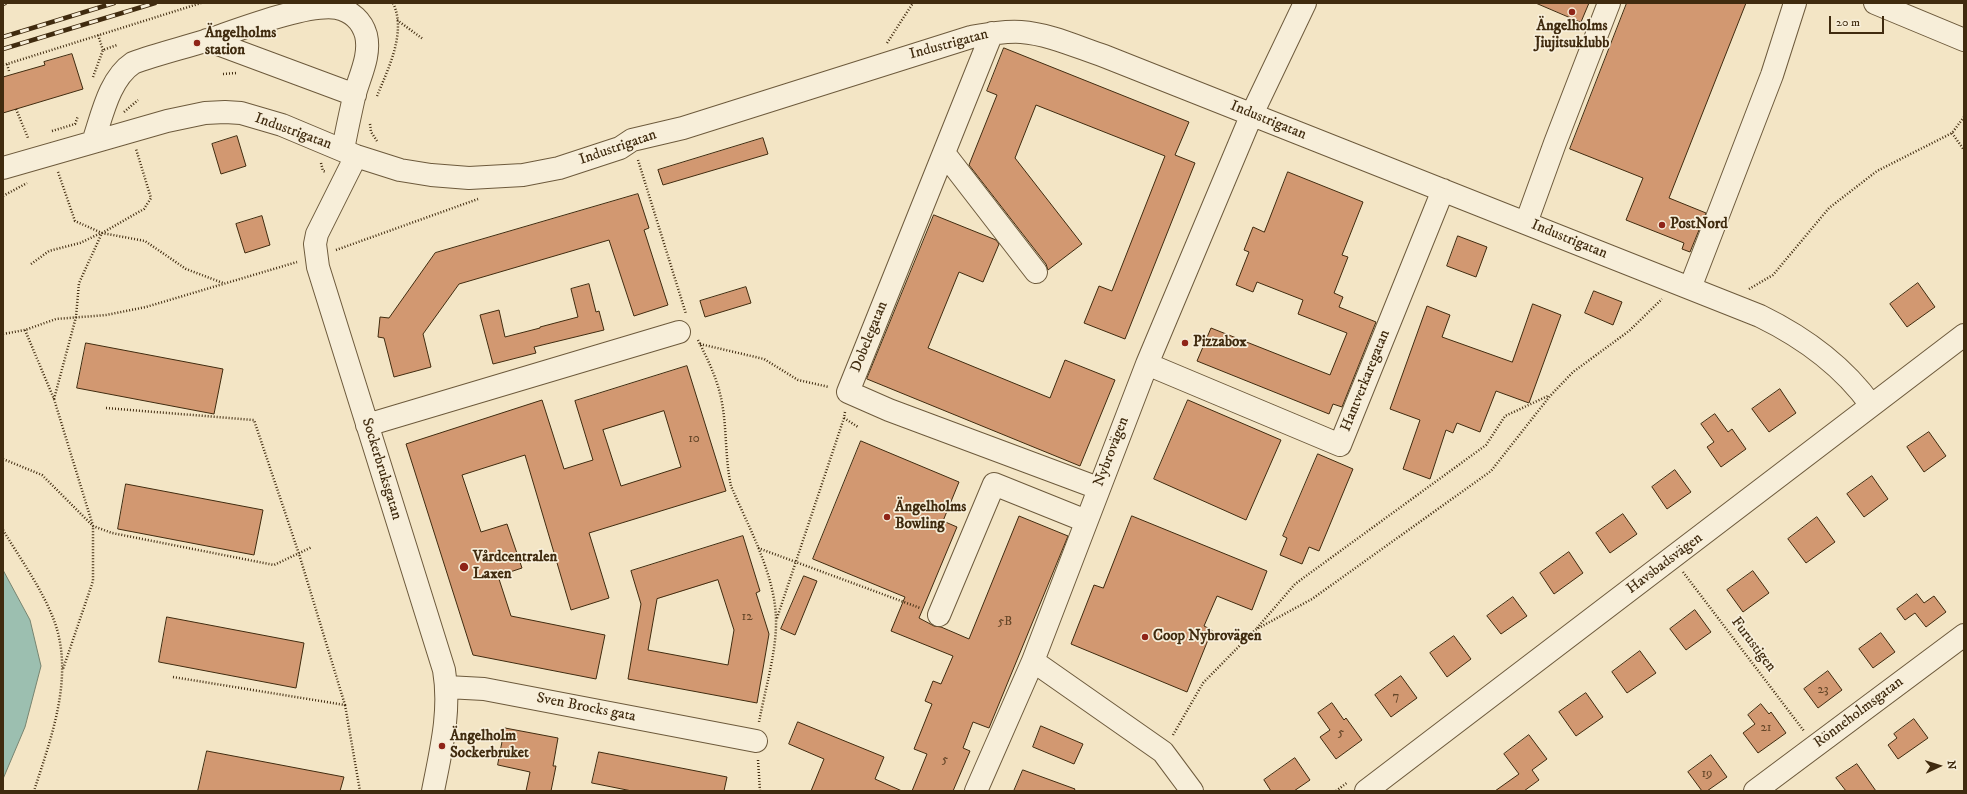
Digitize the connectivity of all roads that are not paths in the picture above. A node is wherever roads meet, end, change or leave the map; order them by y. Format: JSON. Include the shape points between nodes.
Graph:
{"nodes":[{"id":1,"x":1305,"y":3,"type":"edge"},
{"id":2,"x":1609,"y":3,"type":"edge"},
{"id":3,"x":1795,"y":3,"type":"edge"},
{"id":4,"x":1875,"y":3,"type":"edge"},
{"id":5,"x":992,"y":33,"type":"junction"},
{"id":6,"x":207,"y":40,"type":"junction"},
{"id":7,"x":1964,"y":40,"type":"edge"},
{"id":8,"x":355,"y":95,"type":"junction"},
{"id":9,"x":1252,"y":114,"type":"junction"},
{"id":10,"x":93,"y":142,"type":"junction"},
{"id":11,"x":350,"y":153,"type":"junction"},
{"id":12,"x":944,"y":153,"type":"junction"},
{"id":13,"x":3,"y":168,"type":"edge"},
{"id":14,"x":1443,"y":190,"type":"junction"},
{"id":15,"x":1526,"y":223,"type":"junction"},
{"id":16,"x":1036,"y":272,"type":"dead end"},
{"id":17,"x":1684,"y":286,"type":"junction"},
{"id":18,"x":687,"y":329,"type":"road end"},
{"id":19,"x":1964,"y":335,"type":"edge"},
{"id":20,"x":1147,"y":364,"type":"junction"},
{"id":21,"x":1871,"y":405,"type":"junction"},
{"id":22,"x":367,"y":425,"type":"junction"},
{"id":23,"x":1098,"y":488,"type":"junction"},
{"id":24,"x":1086,"y":521,"type":"junction"},
{"id":25,"x":939,"y":615,"type":"road end"},
{"id":26,"x":1964,"y":635,"type":"edge"},
{"id":27,"x":1033,"y":661,"type":"junction"},
{"id":28,"x":447,"y":686,"type":"junction"},
{"id":29,"x":756,"y":741,"type":"road end"},
{"id":30,"x":433,"y":791,"type":"edge"},
{"id":31,"x":976,"y":791,"type":"edge"},
{"id":32,"x":1192,"y":791,"type":"edge"},
{"id":33,"x":1366,"y":791,"type":"edge"},
{"id":34,"x":1755,"y":791,"type":"edge"}],
"edges":[{"from":1,"to":9,"type":"street","name":"Nybrovägen"},
{"from":2,"to":15,"type":"street"},
{"from":3,"to":17,"type":"street","via":[[1772,75]]},
{"from":4,"to":7,"type":"street"},
{"from":5,"to":9,"type":"street","name":"Industrigatan","via":[[1022,32],[1065,42]]},
{"from":5,"to":11,"type":"street","name":"Industrigatan","via":[[972,37],[682,128],[632,140],[620,148],[559,168],[523,175],[469,178],[431,176],[381,165]]},
{"from":5,"to":12,"type":"street","name":"Dobelegatan"},
{"from":6,"to":8,"type":"street"},
{"from":6,"to":8,"type":"street","name":"Sockerbruksgatan","via":[[291,14],[319,8],[344,10],[359,21],[366,36],[364,66]]},
{"from":6,"to":10,"type":"street","name":"Sockerbruksgatan","via":[[139,61],[126,68],[117,80]]},
{"from":8,"to":11,"type":"street","name":"Sockerbruksgatan"},
{"from":9,"to":14,"type":"street","name":"Industrigatan"},
{"from":9,"to":20,"type":"street","name":"Nybrovägen"},
{"from":10,"to":11,"type":"street","name":"Industrigatan","via":[[167,121],[205,113],[225,112],[282,125]]},
{"from":10,"to":13,"type":"street","name":"Industrigatan"},
{"from":11,"to":22,"type":"street","name":"Sockerbruksgatan","via":[[344,179],[317,234],[315,244],[318,267]]},
{"from":12,"to":16,"type":"street"},
{"from":12,"to":23,"type":"street","name":"Dobelegatan","via":[[848,392],[889,410]]},
{"from":14,"to":15,"type":"street","name":"Industrigatan"},
{"from":14,"to":20,"type":"street","name":"Hantverkaregatan","via":[[1340,445]]},
{"from":15,"to":17,"type":"street","name":"Industrigatan"},
{"from":17,"to":21,"type":"street","name":"Industrigatan","via":[[1766,319],[1805,341],[1860,391]]},
{"from":18,"to":22,"type":"street"},
{"from":19,"to":21,"type":"street","name":"Havsbadsvägen"},
{"from":20,"to":23,"type":"street","name":"Nybrovägen"},
{"from":21,"to":33,"type":"street","name":"Havsbadsvägen"},
{"from":22,"to":28,"type":"street","name":"Sockerbruksgatan"},
{"from":23,"to":24,"type":"street","name":"Nybrovägen"},
{"from":24,"to":25,"type":"street","via":[[994,484]]},
{"from":24,"to":27,"type":"street","name":"Nybrovägen"},
{"from":26,"to":34,"type":"street","name":"Rönneholmsgatan"},
{"from":27,"to":31,"type":"street","name":"Nybrovägen"},
{"from":27,"to":32,"type":"street","via":[[1163,752]]},
{"from":28,"to":29,"type":"street","name":"Sven Brocks gata","via":[[484,689]]},
{"from":28,"to":30,"type":"street","name":"Sockerbruksgatan","via":[[447,712]]}]}
